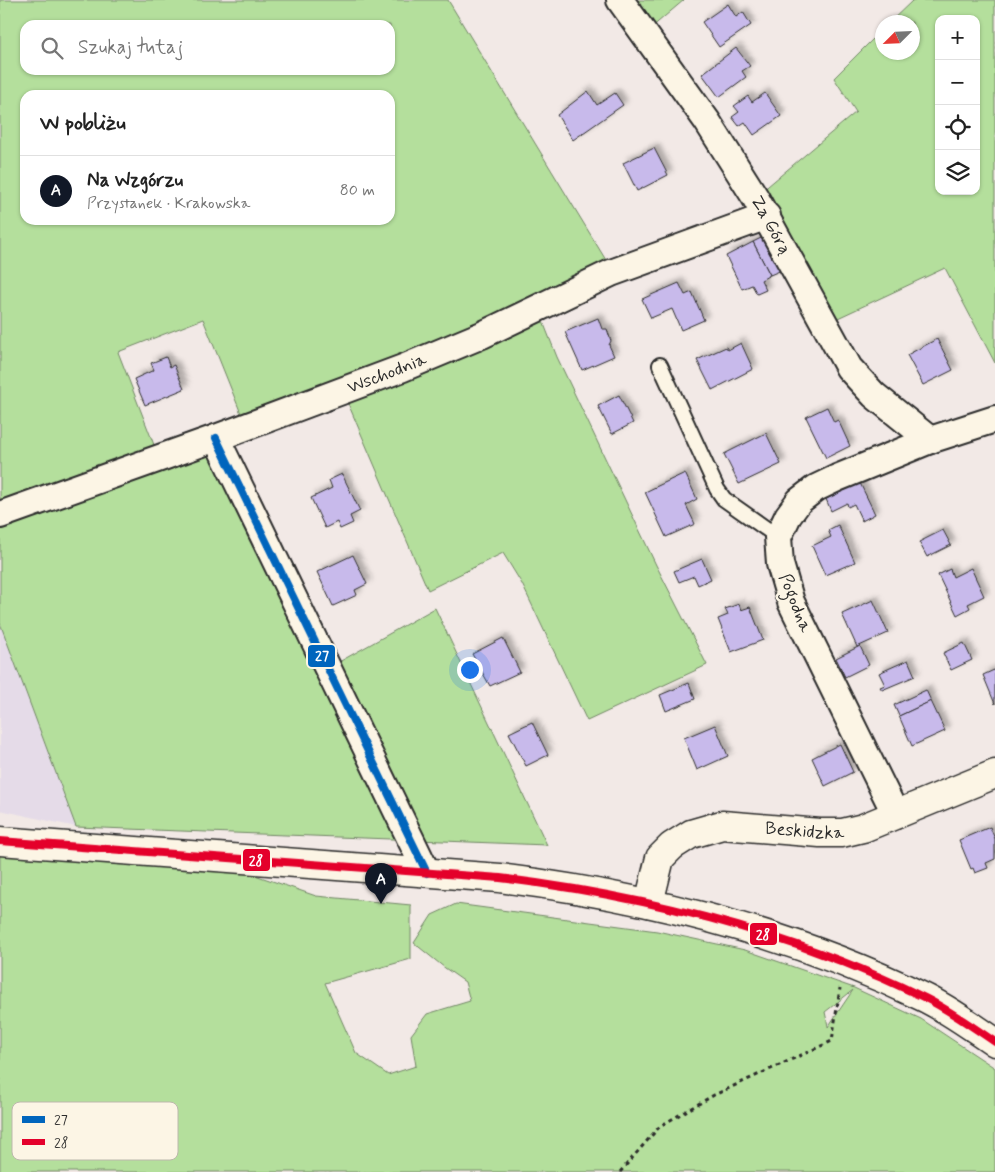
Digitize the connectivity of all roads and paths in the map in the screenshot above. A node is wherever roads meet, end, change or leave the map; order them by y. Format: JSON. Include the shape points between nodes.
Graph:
{"nodes":[{"id":1,"x":620,"y":0,"type":"edge"},
{"id":2,"x":767,"y":216,"type":"junction"},
{"id":3,"x":660,"y":365,"type":"dead end"},
{"id":4,"x":995,"y":419,"type":"edge"},
{"id":5,"x":216,"y":438,"type":"junction"},
{"id":6,"x":930,"y":440,"type":"junction"},
{"id":7,"x":0,"y":515,"type":"edge"},
{"id":8,"x":778,"y":537,"type":"junction"},
{"id":9,"x":995,"y":774,"type":"edge"},
{"id":10,"x":896,"y":815,"type":"junction"},
{"id":11,"x":0,"y":841,"type":"edge"},
{"id":12,"x":427,"y":872,"type":"junction"},
{"id":13,"x":649,"y":903,"type":"junction"},
{"id":14,"x":846,"y":964,"type":"junction"},
{"id":15,"x":995,"y":1042,"type":"edge"},
{"id":16,"x":620,"y":1172,"type":"edge"}],
"edges":[{"from":1,"to":2,"type":"street","name":"Za Górą","via":[[707,121]]},
{"from":2,"to":5,"type":"street","name":"Wschodnia","via":[[611,273],[482,335]]},
{"from":2,"to":6,"type":"street","name":"Za Górą","via":[[849,368],[874,395]]},
{"from":3,"to":8,"type":"lane","via":[[717,489],[724,499]]},
{"from":4,"to":6,"type":"street"},
{"from":5,"to":7,"type":"street","name":"Wschodnia"},
{"from":5,"to":12,"type":"street"},
{"from":6,"to":8,"type":"street","via":[[816,488],[799,500]]},
{"from":8,"to":10,"type":"street","name":"Pogodna","via":[[780,564],[791,602]]},
{"from":9,"to":10,"type":"main road","name":"Beskidzka"},
{"from":10,"to":13,"type":"main road","name":"Beskidzka","via":[[842,833],[722,825],[691,834],[660,858]]},
{"from":11,"to":12,"type":"main road"},
{"from":12,"to":13,"type":"main road","via":[[555,885]]},
{"from":13,"to":14,"type":"main road","via":[[752,929]]},
{"from":14,"to":15,"type":"main road","via":[[922,996]]},
{"from":14,"to":16,"type":"path","via":[[838,992],[832,1041],[714,1095],[660,1126]]}]}
